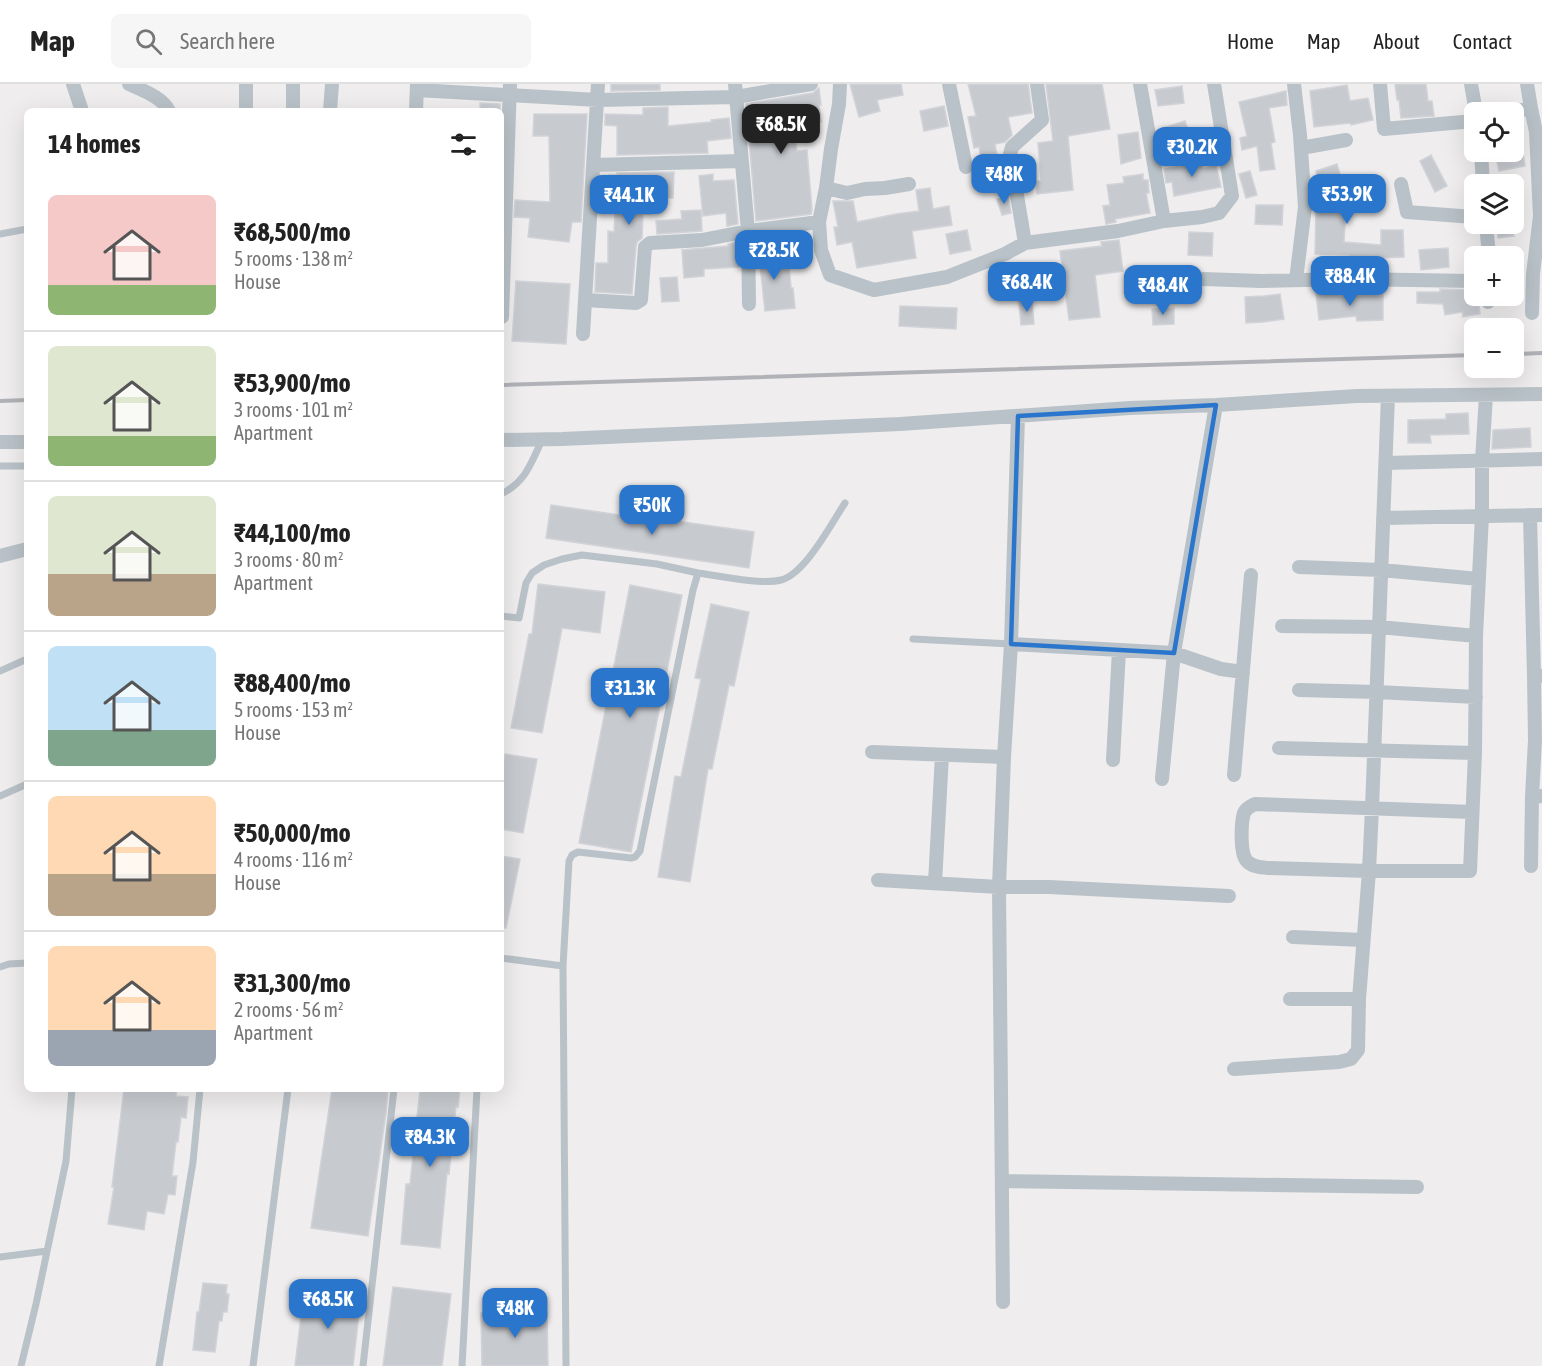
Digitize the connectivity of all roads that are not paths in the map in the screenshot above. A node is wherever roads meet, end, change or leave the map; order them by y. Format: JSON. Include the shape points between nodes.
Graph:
{"nodes":[{"id":1,"x":73,"y":84,"type":"edge"},
{"id":2,"x":129,"y":84,"type":"edge"},
{"id":3,"x":246,"y":84,"type":"edge"},
{"id":4,"x":293,"y":84,"type":"edge"},
{"id":5,"x":332,"y":84,"type":"edge"},
{"id":6,"x":598,"y":84,"type":"edge"},
{"id":7,"x":670,"y":84,"type":"edge"},
{"id":8,"x":811,"y":84,"type":"edge"},
{"id":9,"x":840,"y":84,"type":"edge"},
{"id":10,"x":949,"y":84,"type":"edge"},
{"id":11,"x":1037,"y":84,"type":"edge"},
{"id":12,"x":1140,"y":84,"type":"edge"},
{"id":13,"x":1214,"y":84,"type":"edge"},
{"id":14,"x":1294,"y":84,"type":"edge"},
{"id":15,"x":1380,"y":84,"type":"edge"},
{"id":16,"x":1471,"y":84,"type":"edge"},
{"id":17,"x":1527,"y":84,"type":"edge"},
{"id":18,"x":417,"y":87,"type":"edge"},
{"id":19,"x":510,"y":89,"type":"edge"},
{"id":20,"x":736,"y":91,"type":"edge"},
{"id":21,"x":671,"y":98,"type":"junction"},
{"id":22,"x":598,"y":100,"type":"junction"},
{"id":23,"x":1474,"y":102,"type":"edge"},
{"id":24,"x":81,"y":108,"type":"edge"},
{"id":25,"x":167,"y":108,"type":"edge"},
{"id":26,"x":246,"y":108,"type":"edge"},
{"id":27,"x":293,"y":108,"type":"edge"},
{"id":28,"x":330,"y":108,"type":"edge"},
{"id":29,"x":416,"y":108,"type":"edge"},
{"id":30,"x":1531,"y":108,"type":"junction"},
{"id":31,"x":1524,"y":110,"type":"edge"},
{"id":32,"x":1464,"y":123,"type":"edge"},
{"id":33,"x":1539,"y":132,"type":"edge"},
{"id":34,"x":1346,"y":140,"type":"dead end"},
{"id":35,"x":1301,"y":148,"type":"junction"},
{"id":36,"x":741,"y":161,"type":"junction"},
{"id":37,"x":594,"y":165,"type":"junction"},
{"id":38,"x":966,"y":167,"type":"dead end"},
{"id":39,"x":909,"y":184,"type":"dead end"},
{"id":40,"x":1401,"y":184,"type":"dead end"},
{"id":41,"x":826,"y":188,"type":"junction"},
{"id":42,"x":1464,"y":216,"type":"edge"},
{"id":43,"x":1541,"y":216,"type":"edge"},
{"id":44,"x":1164,"y":221,"type":"junction"},
{"id":45,"x":819,"y":222,"type":"junction"},
{"id":46,"x":24,"y":230,"type":"edge"},
{"id":47,"x":748,"y":231,"type":"junction"},
{"id":48,"x":0,"y":234,"type":"edge"},
{"id":49,"x":1025,"y":243,"type":"junction"},
{"id":50,"x":504,"y":260,"type":"edge"},
{"id":51,"x":1538,"y":274,"type":"edge"},
{"id":52,"x":1203,"y":279,"type":"dead end"},
{"id":53,"x":1296,"y":280,"type":"junction"},
{"id":54,"x":1464,"y":280,"type":"edge"},
{"id":55,"x":585,"y":300,"type":"junction"},
{"id":56,"x":749,"y":304,"type":"dead end"},
{"id":57,"x":1532,"y":313,"type":"dead end"},
{"id":58,"x":583,"y":334,"type":"dead end"},
{"id":59,"x":1542,"y":394,"type":"edge"},
{"id":60,"x":1486,"y":395,"type":"junction"},
{"id":61,"x":1388,"y":396,"type":"junction"},
{"id":62,"x":1216,"y":405,"type":"junction"},
{"id":63,"x":1018,"y":416,"type":"junction"},
{"id":64,"x":504,"y":440,"type":"edge"},
{"id":65,"x":542,"y":440,"type":"junction"},
{"id":66,"x":0,"y":442,"type":"edge"},
{"id":67,"x":24,"y":442,"type":"edge"},
{"id":68,"x":1542,"y":459,"type":"edge"},
{"id":69,"x":1482,"y":462,"type":"junction"},
{"id":70,"x":1386,"y":463,"type":"junction"},
{"id":71,"x":0,"y":466,"type":"edge"},
{"id":72,"x":24,"y":466,"type":"edge"},
{"id":73,"x":504,"y":492,"type":"edge"},
{"id":74,"x":845,"y":503,"type":"dead end"},
{"id":75,"x":1536,"y":515,"type":"edge"},
{"id":76,"x":1482,"y":516,"type":"junction"},
{"id":77,"x":1383,"y":518,"type":"junction"},
{"id":78,"x":24,"y":550,"type":"edge"},
{"id":79,"x":0,"y":556,"type":"edge"},
{"id":80,"x":1299,"y":567,"type":"dead end"},
{"id":81,"x":1382,"y":570,"type":"junction"},
{"id":82,"x":698,"y":573,"type":"junction"},
{"id":83,"x":1251,"y":575,"type":"dead end"},
{"id":84,"x":1479,"y":579,"type":"junction"},
{"id":85,"x":504,"y":616,"type":"edge"},
{"id":86,"x":1282,"y":626,"type":"dead end"},
{"id":87,"x":1379,"y":627,"type":"junction"},
{"id":88,"x":1476,"y":636,"type":"junction"},
{"id":89,"x":913,"y":639,"type":"dead end"},
{"id":90,"x":1011,"y":644,"type":"junction"},
{"id":91,"x":1119,"y":650,"type":"junction"},
{"id":92,"x":1174,"y":653,"type":"junction"},
{"id":93,"x":24,"y":660,"type":"edge"},
{"id":94,"x":0,"y":671,"type":"edge"},
{"id":95,"x":1243,"y":672,"type":"junction"},
{"id":96,"x":1538,"y":676,"type":"edge"},
{"id":97,"x":1299,"y":690,"type":"dead end"},
{"id":98,"x":1377,"y":692,"type":"junction"},
{"id":99,"x":1476,"y":697,"type":"junction"},
{"id":100,"x":1538,"y":740,"type":"edge"},
{"id":101,"x":1280,"y":748,"type":"dead end"},
{"id":102,"x":1375,"y":751,"type":"junction"},
{"id":103,"x":872,"y":752,"type":"dead end"},
{"id":104,"x":1475,"y":753,"type":"junction"},
{"id":105,"x":942,"y":754,"type":"junction"},
{"id":106,"x":1004,"y":757,"type":"junction"},
{"id":107,"x":1113,"y":760,"type":"dead end"},
{"id":108,"x":1233,"y":775,"type":"dead end"},
{"id":109,"x":1162,"y":779,"type":"dead end"},
{"id":110,"x":24,"y":785,"type":"edge"},
{"id":111,"x":0,"y":796,"type":"edge"},
{"id":112,"x":1537,"y":796,"type":"edge"},
{"id":113,"x":1372,"y":808,"type":"junction"},
{"id":114,"x":1472,"y":812,"type":"junction"},
{"id":115,"x":1531,"y":866,"type":"dead end"},
{"id":116,"x":1369,"y":871,"type":"junction"},
{"id":117,"x":878,"y":879,"type":"dead end"},
{"id":118,"x":935,"y":883,"type":"junction"},
{"id":119,"x":999,"y":887,"type":"junction"},
{"id":120,"x":1229,"y":896,"type":"dead end"},
{"id":121,"x":1293,"y":937,"type":"dead end"},
{"id":122,"x":1363,"y":940,"type":"junction"},
{"id":123,"x":504,"y":958,"type":"edge"},
{"id":124,"x":24,"y":963,"type":"edge"},
{"id":125,"x":563,"y":966,"type":"junction"},
{"id":126,"x":0,"y":967,"type":"edge"},
{"id":127,"x":1290,"y":999,"type":"dead end"},
{"id":128,"x":1359,"y":999,"type":"junction"},
{"id":129,"x":1233,"y":1069,"type":"dead end"},
{"id":130,"x":72,"y":1092,"type":"edge"},
{"id":131,"x":200,"y":1092,"type":"edge"},
{"id":132,"x":288,"y":1092,"type":"edge"},
{"id":133,"x":394,"y":1092,"type":"edge"},
{"id":134,"x":477,"y":1092,"type":"edge"},
{"id":135,"x":1002,"y":1181,"type":"junction"},
{"id":136,"x":1417,"y":1187,"type":"dead end"},
{"id":137,"x":47,"y":1251,"type":"junction"},
{"id":138,"x":0,"y":1257,"type":"edge"},
{"id":139,"x":1003,"y":1302,"type":"dead end"},
{"id":140,"x":21,"y":1366,"type":"edge"},
{"id":141,"x":159,"y":1366,"type":"edge"},
{"id":142,"x":253,"y":1366,"type":"edge"},
{"id":143,"x":363,"y":1366,"type":"edge"},
{"id":144,"x":462,"y":1366,"type":"edge"},
{"id":145,"x":567,"y":1366,"type":"edge"}],
"edges":[{"from":1,"to":24,"type":"street"},
{"from":2,"to":25,"type":"street","via":[[155,96]]},
{"from":3,"to":26,"type":"street"},
{"from":4,"to":27,"type":"street"},
{"from":5,"to":28,"type":"street"},
{"from":6,"to":22,"type":"street"},
{"from":7,"to":21,"type":"street"},
{"from":8,"to":20,"type":"street"},
{"from":9,"to":41,"type":"street"},
{"from":10,"to":38,"type":"street"},
{"from":11,"to":49,"type":"street","via":[[1042,120],[1012,147],[1010,154]]},
{"from":12,"to":44,"type":"street"},
{"from":13,"to":44,"type":"street","via":[[1232,196],[1219,213]]},
{"from":14,"to":35,"type":"street"},
{"from":15,"to":32,"type":"street","via":[[1384,129]]},
{"from":16,"to":23,"type":"street"},
{"from":17,"to":30,"type":"street"},
{"from":18,"to":19,"type":"street"},
{"from":18,"to":29,"type":"street"},
{"from":19,"to":22,"type":"street"},
{"from":19,"to":50,"type":"street"},
{"from":20,"to":21,"type":"street"},
{"from":20,"to":36,"type":"street"},
{"from":21,"to":22,"type":"street"},
{"from":22,"to":37,"type":"street"},
{"from":30,"to":31,"type":"street"},
{"from":30,"to":33,"type":"street"},
{"from":33,"to":43,"type":"street"},
{"from":34,"to":35,"type":"street"},
{"from":35,"to":53,"type":"street","via":[[1305,207]]},
{"from":36,"to":37,"type":"street"},
{"from":36,"to":47,"type":"street"},
{"from":37,"to":55,"type":"street"},
{"from":39,"to":41,"type":"street","via":[[847,193]]},
{"from":40,"to":42,"type":"street","via":[[1407,212]]},
{"from":41,"to":45,"type":"street"},
{"from":43,"to":51,"type":"street"},
{"from":44,"to":49,"type":"street"},
{"from":45,"to":47,"type":"street"},
{"from":45,"to":49,"type":"street","via":[[821,250],[830,275],[874,291],[947,277]]},
{"from":46,"to":48,"type":"lane"},
{"from":47,"to":55,"type":"street","via":[[702,240],[650,243],[645,248],[641,300]]},
{"from":47,"to":56,"type":"street"},
{"from":51,"to":57,"type":"street"},
{"from":52,"to":53,"type":"street"},
{"from":53,"to":54,"type":"street"},
{"from":55,"to":58,"type":"street"},
{"from":59,"to":60,"type":"street"},
{"from":60,"to":61,"type":"street"},
{"from":60,"to":69,"type":"street"},
{"from":61,"to":62,"type":"street"},
{"from":61,"to":70,"type":"street"},
{"from":62,"to":63,"type":"street"},
{"from":62,"to":92,"type":"street"},
{"from":63,"to":65,"type":"street"},
{"from":63,"to":90,"type":"street"},
{"from":64,"to":65,"type":"street"},
{"from":65,"to":73,"type":"lane","via":[[524,477]]},
{"from":66,"to":67,"type":"street"},
{"from":68,"to":69,"type":"street"},
{"from":69,"to":70,"type":"street"},
{"from":69,"to":76,"type":"street"},
{"from":70,"to":77,"type":"street"},
{"from":71,"to":72,"type":"lane"},
{"from":74,"to":82,"type":"lane","via":[[807,561],[793,575],[766,581]]},
{"from":75,"to":76,"type":"street"},
{"from":75,"to":96,"type":"street"},
{"from":76,"to":77,"type":"street"},
{"from":76,"to":84,"type":"street"},
{"from":77,"to":81,"type":"street"},
{"from":78,"to":79,"type":"street"},
{"from":80,"to":81,"type":"street"},
{"from":81,"to":84,"type":"street"},
{"from":81,"to":87,"type":"street"},
{"from":82,"to":85,"type":"lane","via":[[582,555],[562,559],[532,573],[519,618]]},
{"from":82,"to":125,"type":"lane","via":[[640,851],[631,858],[578,852],[572,855]]},
{"from":83,"to":95,"type":"street"},
{"from":84,"to":88,"type":"street"},
{"from":86,"to":87,"type":"street"},
{"from":87,"to":88,"type":"street"},
{"from":87,"to":98,"type":"street"},
{"from":88,"to":99,"type":"street"},
{"from":89,"to":90,"type":"lane"},
{"from":90,"to":91,"type":"street"},
{"from":90,"to":106,"type":"street"},
{"from":91,"to":92,"type":"street"},
{"from":91,"to":107,"type":"street"},
{"from":92,"to":95,"type":"street"},
{"from":92,"to":109,"type":"street"},
{"from":93,"to":94,"type":"lane"},
{"from":95,"to":108,"type":"street"},
{"from":96,"to":100,"type":"street"},
{"from":97,"to":98,"type":"street"},
{"from":98,"to":99,"type":"street"},
{"from":98,"to":102,"type":"street"},
{"from":99,"to":104,"type":"street"},
{"from":100,"to":112,"type":"street"},
{"from":101,"to":102,"type":"street"},
{"from":102,"to":104,"type":"street"},
{"from":102,"to":113,"type":"street"},
{"from":103,"to":105,"type":"street"},
{"from":104,"to":114,"type":"street"},
{"from":105,"to":106,"type":"street"},
{"from":105,"to":118,"type":"street"},
{"from":106,"to":119,"type":"street"},
{"from":110,"to":111,"type":"lane"},
{"from":112,"to":115,"type":"street"},
{"from":113,"to":114,"type":"street"},
{"from":113,"to":116,"type":"street"},
{"from":113,"to":116,"type":"street","via":[[1255,804],[1244,812],[1241,846],[1252,865]]},
{"from":114,"to":116,"type":"street","via":[[1470,871]]},
{"from":116,"to":122,"type":"street"},
{"from":117,"to":118,"type":"street"},
{"from":118,"to":119,"type":"street"},
{"from":119,"to":120,"type":"street"},
{"from":119,"to":135,"type":"street"},
{"from":121,"to":122,"type":"street"},
{"from":122,"to":128,"type":"street"},
{"from":123,"to":125,"type":"lane"},
{"from":124,"to":126,"type":"lane"},
{"from":125,"to":145,"type":"lane"},
{"from":127,"to":128,"type":"street"},
{"from":128,"to":129,"type":"street","via":[[1358,1050],[1351,1059]]},
{"from":130,"to":137,"type":"lane","via":[[66,1161]]},
{"from":131,"to":141,"type":"lane"},
{"from":132,"to":142,"type":"lane"},
{"from":133,"to":143,"type":"lane"},
{"from":134,"to":144,"type":"lane"},
{"from":135,"to":136,"type":"street"},
{"from":135,"to":139,"type":"street"},
{"from":137,"to":138,"type":"lane"},
{"from":137,"to":140,"type":"lane"}]}
